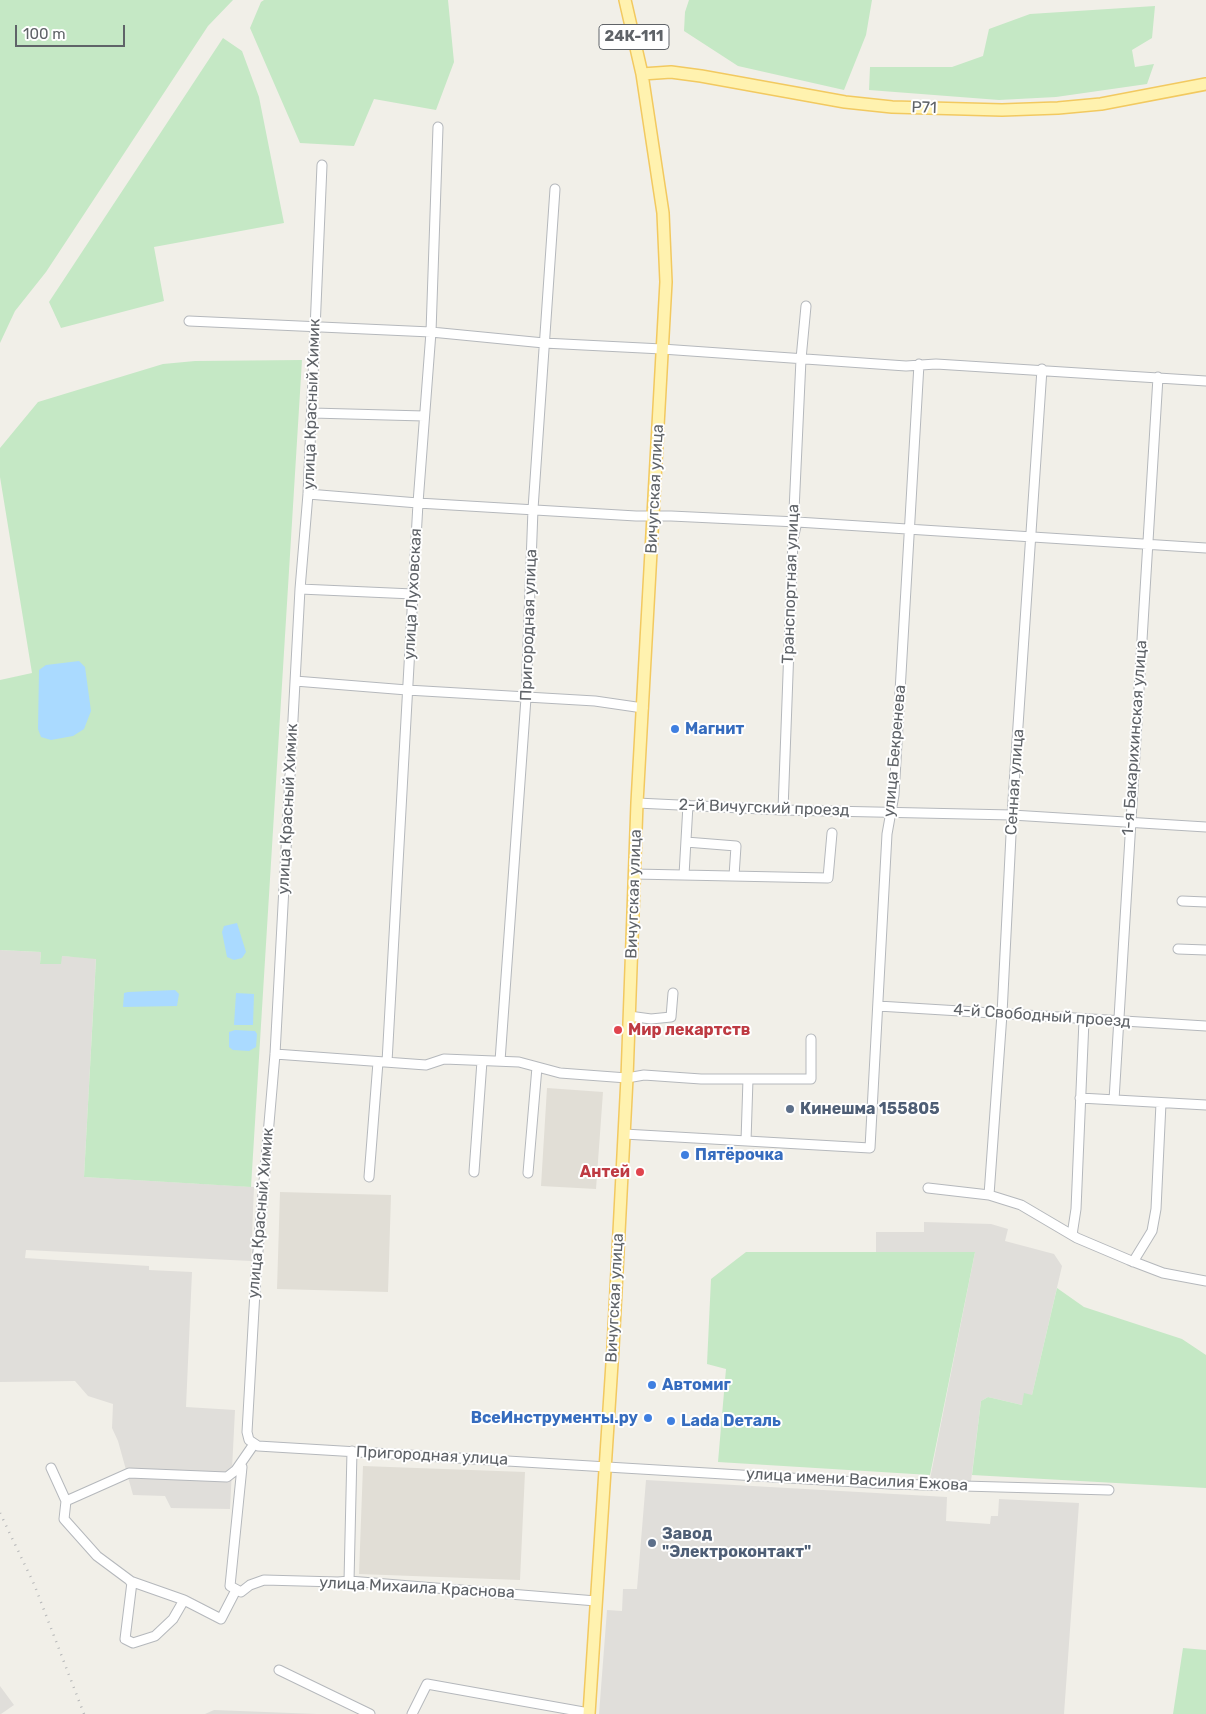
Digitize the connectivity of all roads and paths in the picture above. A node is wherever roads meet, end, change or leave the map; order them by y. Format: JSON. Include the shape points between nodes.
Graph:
{"nodes":[{"id":1,"x":625,"y":0,"type":"edge"},
{"id":2,"x":642,"y":74,"type":"junction"},
{"id":3,"x":1206,"y":84,"type":"edge"},
{"id":4,"x":438,"y":127,"type":"dead end"},
{"id":5,"x":322,"y":165,"type":"dead end"},
{"id":6,"x":555,"y":189,"type":"dead end"},
{"id":7,"x":806,"y":306,"type":"dead end"},
{"id":8,"x":189,"y":321,"type":"dead end"},
{"id":9,"x":315,"y":326,"type":"junction"},
{"id":10,"x":431,"y":332,"type":"junction"},
{"id":11,"x":544,"y":343,"type":"junction"},
{"id":12,"x":662,"y":348,"type":"junction"},
{"id":13,"x":801,"y":359,"type":"junction"},
{"id":14,"x":919,"y":364,"type":"junction"},
{"id":15,"x":1042,"y":369,"type":"junction"},
{"id":16,"x":1158,"y":377,"type":"junction"},
{"id":17,"x":1206,"y":381,"type":"edge"},
{"id":18,"x":312,"y":413,"type":"junction"},
{"id":19,"x":424,"y":416,"type":"junction"},
{"id":20,"x":308,"y":494,"type":"junction"},
{"id":21,"x":418,"y":503,"type":"junction"},
{"id":22,"x":533,"y":509,"type":"junction"},
{"id":23,"x":654,"y":516,"type":"junction"},
{"id":24,"x":797,"y":522,"type":"junction"},
{"id":25,"x":911,"y":530,"type":"junction"},
{"id":26,"x":1031,"y":536,"type":"junction"},
{"id":27,"x":1148,"y":543,"type":"junction"},
{"id":28,"x":1206,"y":548,"type":"edge"},
{"id":29,"x":300,"y":589,"type":"junction"},
{"id":30,"x":413,"y":594,"type":"junction"},
{"id":31,"x":295,"y":680,"type":"junction"},
{"id":32,"x":408,"y":690,"type":"junction"},
{"id":33,"x":526,"y":698,"type":"junction"},
{"id":34,"x":643,"y":708,"type":"junction"},
{"id":35,"x":637,"y":803,"type":"junction"},
{"id":36,"x":688,"y":805,"type":"junction"},
{"id":37,"x":783,"y":810,"type":"junction"},
{"id":38,"x":891,"y":813,"type":"junction"},
{"id":39,"x":1012,"y":816,"type":"junction"},
{"id":40,"x":1130,"y":822,"type":"junction"},
{"id":41,"x":1206,"y":827,"type":"edge"},
{"id":42,"x":832,"y":833,"type":"dead end"},
{"id":43,"x":686,"y":842,"type":"junction"},
{"id":44,"x":634,"y":874,"type":"junction"},
{"id":45,"x":684,"y":875,"type":"junction"},
{"id":46,"x":734,"y":876,"type":"junction"},
{"id":47,"x":1182,"y":901,"type":"dead end"},
{"id":48,"x":1206,"y":902,"type":"edge"},
{"id":49,"x":1178,"y":949,"type":"dead end"},
{"id":50,"x":1206,"y":950,"type":"edge"},
{"id":51,"x":673,"y":993,"type":"dead end"},
{"id":52,"x":878,"y":1006,"type":"junction"},
{"id":53,"x":1002,"y":1014,"type":"junction"},
{"id":54,"x":629,"y":1016,"type":"junction"},
{"id":55,"x":1084,"y":1020,"type":"junction"},
{"id":56,"x":1119,"y":1021,"type":"junction"},
{"id":57,"x":1206,"y":1026,"type":"edge"},
{"id":58,"x":811,"y":1039,"type":"dead end"},
{"id":59,"x":274,"y":1054,"type":"junction"},
{"id":60,"x":482,"y":1060,"type":"junction"},
{"id":61,"x":500,"y":1061,"type":"junction"},
{"id":62,"x":382,"y":1062,"type":"junction"},
{"id":63,"x":537,"y":1067,"type":"junction"},
{"id":64,"x":627,"y":1078,"type":"junction"},
{"id":65,"x":748,"y":1079,"type":"junction"},
{"id":66,"x":1080,"y":1098,"type":"junction"},
{"id":67,"x":1114,"y":1100,"type":"junction"},
{"id":68,"x":1161,"y":1103,"type":"junction"},
{"id":69,"x":1206,"y":1105,"type":"edge"},
{"id":70,"x":624,"y":1134,"type":"junction"},
{"id":71,"x":746,"y":1141,"type":"junction"},
{"id":72,"x":474,"y":1172,"type":"dead end"},
{"id":73,"x":528,"y":1173,"type":"dead end"},
{"id":74,"x":369,"y":1177,"type":"dead end"},
{"id":75,"x":928,"y":1188,"type":"dead end"},
{"id":76,"x":989,"y":1195,"type":"junction"},
{"id":77,"x":1072,"y":1235,"type":"junction"},
{"id":78,"x":1133,"y":1262,"type":"junction"},
{"id":79,"x":1206,"y":1281,"type":"edge"},
{"id":80,"x":256,"y":1445,"type":"junction"},
{"id":81,"x":352,"y":1452,"type":"junction"},
{"id":82,"x":605,"y":1466,"type":"junction"},
{"id":83,"x":242,"y":1467,"type":"dead end"},
{"id":84,"x":50,"y":1468,"type":"dead end"},
{"id":85,"x":1109,"y":1490,"type":"dead end"},
{"id":86,"x":66,"y":1501,"type":"junction"},
{"id":87,"x":349,"y":1580,"type":"junction"},
{"id":88,"x":130,"y":1581,"type":"junction"},
{"id":89,"x":238,"y":1591,"type":"junction"},
{"id":90,"x":184,"y":1600,"type":"junction"},
{"id":91,"x":596,"y":1601,"type":"junction"},
{"id":92,"x":279,"y":1670,"type":"dead end"},
{"id":93,"x":589,"y":1713,"type":"edge"},
{"id":94,"x":370,"y":1714,"type":"edge"},
{"id":95,"x":412,"y":1714,"type":"edge"}],
"edges":[{"from":1,"to":2,"type":"main road","number":"24К-111"},
{"from":2,"to":3,"type":"main road","name":"Р71","via":[[671,72],[694,75],[845,102],[892,107],[1002,110],[1100,104]]},
{"from":2,"to":12,"type":"main road","name":"Вичугская улица","via":[[663,213],[666,282]]},
{"from":4,"to":10,"type":"street","name":"улица Луховская"},
{"from":5,"to":9,"type":"street","name":"улица Красный Химик"},
{"from":6,"to":11,"type":"street","name":"Пригородная улица"},
{"from":7,"to":13,"type":"street","name":"Транспортная улица"},
{"from":8,"to":9,"type":"street"},
{"from":9,"to":10,"type":"street"},
{"from":9,"to":18,"type":"street","name":"улица Красный Химик"},
{"from":10,"to":11,"type":"street"},
{"from":10,"to":19,"type":"street","name":"улица Луховская"},
{"from":11,"to":12,"type":"street"},
{"from":11,"to":22,"type":"street","name":"Пригородная улица"},
{"from":12,"to":13,"type":"street"},
{"from":12,"to":23,"type":"main road","name":"Вичугская улица"},
{"from":13,"to":14,"type":"street","via":[[906,366]]},
{"from":13,"to":24,"type":"street","name":"Транспортная улица","via":[[794,511]]},
{"from":14,"to":15,"type":"street"},
{"from":14,"to":25,"type":"street","name":"улица Бекренева"},
{"from":15,"to":16,"type":"street"},
{"from":15,"to":26,"type":"street","name":"Сенная улица"},
{"from":16,"to":17,"type":"street"},
{"from":16,"to":27,"type":"street","name":"1-я Бакарихинская улица"},
{"from":18,"to":19,"type":"street"},
{"from":18,"to":20,"type":"street","name":"улица Красный Химик"},
{"from":19,"to":21,"type":"street","name":"улица Луховская"},
{"from":20,"to":21,"type":"street"},
{"from":20,"to":29,"type":"street","name":"улица Красный Химик"},
{"from":21,"to":22,"type":"street"},
{"from":21,"to":30,"type":"street","name":"улица Луховская"},
{"from":22,"to":23,"type":"street"},
{"from":22,"to":33,"type":"street","name":"Пригородная улица"},
{"from":23,"to":24,"type":"street"},
{"from":23,"to":34,"type":"main road","name":"Вичугская улица"},
{"from":24,"to":25,"type":"street"},
{"from":24,"to":37,"type":"street","name":"Транспортная улица","via":[[793,539]]},
{"from":25,"to":26,"type":"street"},
{"from":25,"to":38,"type":"street","name":"улица Бекренева"},
{"from":26,"to":27,"type":"street"},
{"from":26,"to":39,"type":"street","name":"Сенная улица"},
{"from":27,"to":28,"type":"street"},
{"from":27,"to":40,"type":"street","name":"1-я Бакарихинская улица"},
{"from":29,"to":30,"type":"street"},
{"from":29,"to":31,"type":"street","name":"улица Красный Химик"},
{"from":30,"to":32,"type":"street","name":"улица Луховская"},
{"from":31,"to":32,"type":"street"},
{"from":31,"to":59,"type":"street","name":"улица Красный Химик"},
{"from":32,"to":33,"type":"street"},
{"from":32,"to":62,"type":"street","name":"улица Луховская"},
{"from":33,"to":34,"type":"street"},
{"from":33,"to":61,"type":"street","name":"Пригородная улица"},
{"from":34,"to":35,"type":"main road","name":"Вичугская улица"},
{"from":35,"to":36,"type":"street","name":"2-й Вичугский проезд"},
{"from":35,"to":44,"type":"main road","name":"Вичугская улица"},
{"from":36,"to":37,"type":"street","name":"2-й Вичугский проезд"},
{"from":36,"to":43,"type":"street"},
{"from":37,"to":38,"type":"street","name":"2-й Вичугский проезд"},
{"from":38,"to":39,"type":"street","name":"2-й Вичугский проезд"},
{"from":38,"to":52,"type":"street","name":"улица Бекренева","via":[[887,834]]},
{"from":39,"to":40,"type":"street","name":"2-й Вичугский проезд"},
{"from":39,"to":53,"type":"street","name":"Сенная улица"},
{"from":40,"to":41,"type":"street","name":"2-й Вичугский проезд"},
{"from":40,"to":56,"type":"street","name":"1-я Бакарихинская улица"},
{"from":42,"to":46,"type":"street","via":[[828,878]]},
{"from":43,"to":45,"type":"street"},
{"from":43,"to":46,"type":"street","via":[[736,846]]},
{"from":44,"to":45,"type":"street"},
{"from":44,"to":54,"type":"main road","name":"Вичугская улица"},
{"from":45,"to":46,"type":"street"},
{"from":47,"to":48,"type":"street"},
{"from":49,"to":50,"type":"street"},
{"from":51,"to":54,"type":"street","via":[[671,1017]]},
{"from":52,"to":53,"type":"street","name":"4-й Свободный проезд"},
{"from":52,"to":71,"type":"street","name":"улица Бекренева","via":[[870,1148]]},
{"from":53,"to":55,"type":"street","name":"4-й Свободный проезд"},
{"from":53,"to":76,"type":"street","name":"Сенная улица"},
{"from":54,"to":64,"type":"main road","name":"Вичугская улица"},
{"from":55,"to":56,"type":"street","name":"4-й Свободный проезд"},
{"from":55,"to":66,"type":"street"},
{"from":56,"to":57,"type":"street","name":"4-й Свободный проезд"},
{"from":56,"to":67,"type":"street","name":"1-я Бакарихинская улица"},
{"from":58,"to":65,"type":"street","via":[[811,1079]]},
{"from":59,"to":62,"type":"street"},
{"from":59,"to":80,"type":"street","name":"улица Красный Химик","via":[[256,1268],[247,1432],[249,1440]]},
{"from":60,"to":61,"type":"street"},
{"from":60,"to":62,"type":"street","via":[[444,1059],[426,1065]]},
{"from":60,"to":72,"type":"street"},
{"from":61,"to":63,"type":"street"},
{"from":62,"to":74,"type":"street","name":"улица Луховская"},
{"from":63,"to":64,"type":"street"},
{"from":63,"to":73,"type":"street"},
{"from":64,"to":65,"type":"street","via":[[644,1075]]},
{"from":64,"to":70,"type":"main road","name":"Вичугская улица"},
{"from":65,"to":71,"type":"street"},
{"from":66,"to":67,"type":"street"},
{"from":66,"to":77,"type":"street"},
{"from":67,"to":68,"type":"street"},
{"from":68,"to":69,"type":"street"},
{"from":68,"to":78,"type":"street","via":[[1156,1209],[1152,1231]]},
{"from":70,"to":71,"type":"street"},
{"from":70,"to":82,"type":"main road","name":"Вичугская улица"},
{"from":75,"to":76,"type":"street"},
{"from":76,"to":77,"type":"street","via":[[1029,1208]]},
{"from":77,"to":78,"type":"street"},
{"from":78,"to":79,"type":"street","via":[[1163,1273]]},
{"from":80,"to":81,"type":"street","name":"Пригородная улица"},
{"from":80,"to":86,"type":"street","via":[[227,1477],[136,1472]]},
{"from":81,"to":82,"type":"street","name":"Пригородная улица"},
{"from":81,"to":87,"type":"street"},
{"from":82,"to":85,"type":"street","name":"улица имени Василия Ежова","via":[[890,1484]]},
{"from":82,"to":91,"type":"main road","name":"Вичугская улица"},
{"from":83,"to":89,"type":"street","via":[[230,1586]]},
{"from":84,"to":86,"type":"street"},
{"from":86,"to":88,"type":"street","via":[[64,1518],[97,1556]]},
{"from":87,"to":89,"type":"street","name":"улица Михаила Краснова","via":[[264,1580]]},
{"from":87,"to":91,"type":"street","name":"улица Михаила Краснова"},
{"from":88,"to":90,"type":"street"},
{"from":88,"to":90,"type":"street","via":[[125,1639],[133,1643],[155,1636],[173,1619]]},
{"from":89,"to":90,"type":"street","via":[[221,1619]]},
{"from":91,"to":93,"type":"main road","name":"Вичугская улица"},
{"from":92,"to":94,"type":"street"},
{"from":93,"to":95,"type":"street","via":[[427,1684]]}]}
